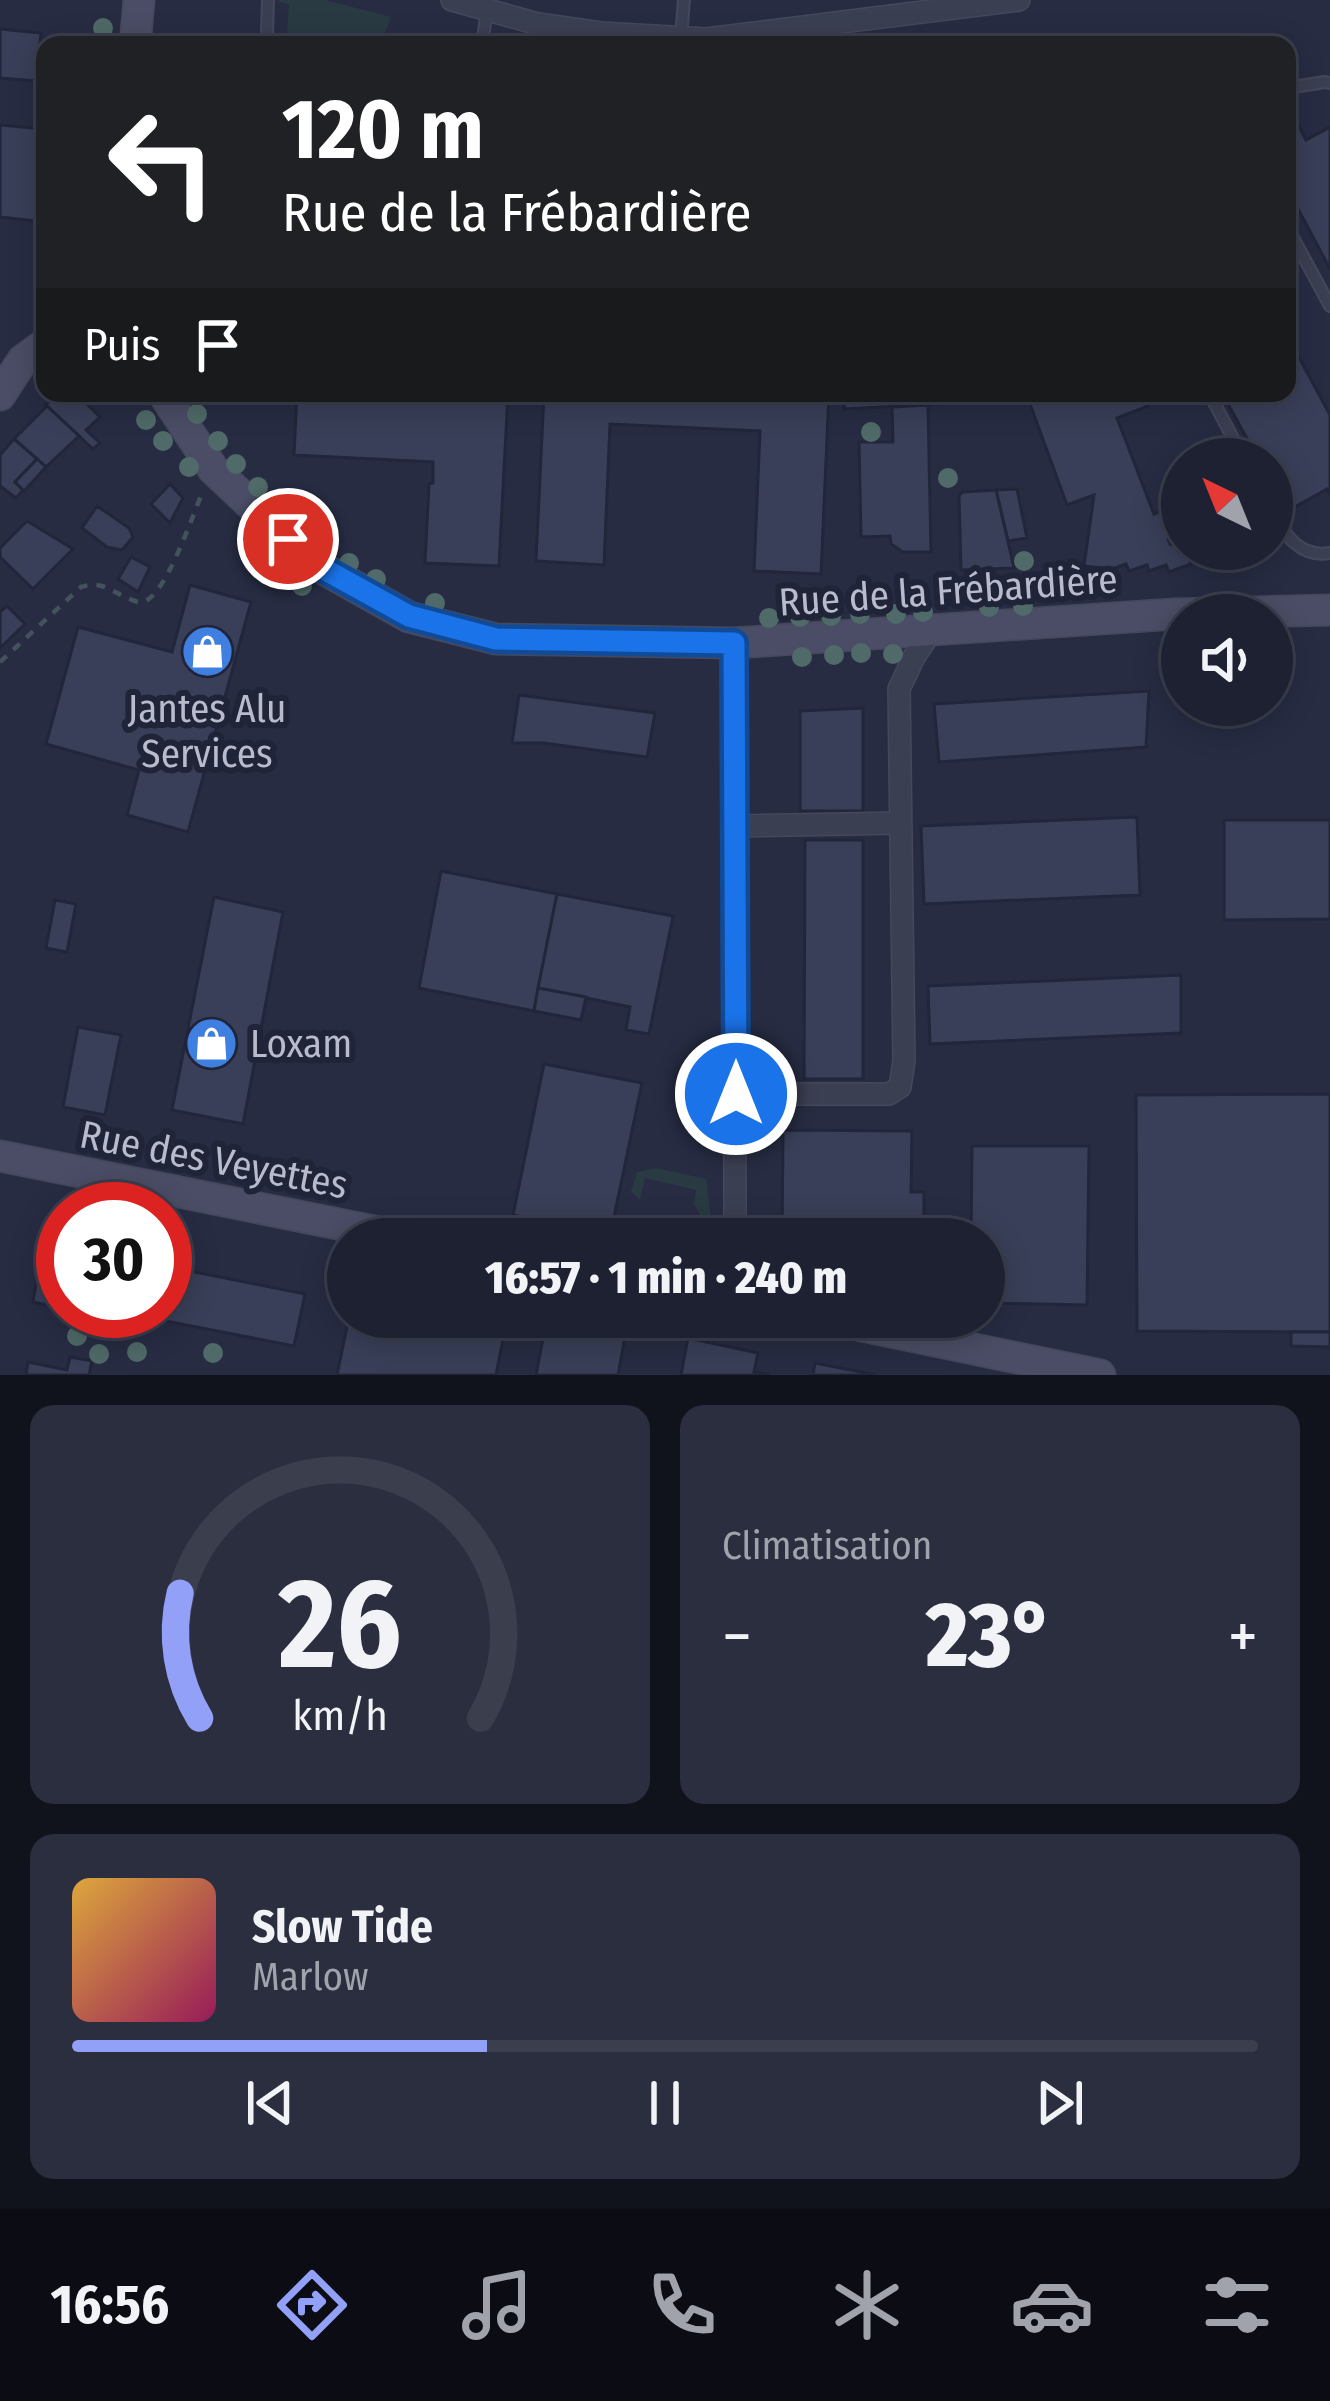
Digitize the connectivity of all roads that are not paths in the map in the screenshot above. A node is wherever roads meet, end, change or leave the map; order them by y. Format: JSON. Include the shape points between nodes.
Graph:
{"nodes":[{"id":1,"x":139,"y":0,"type":"edge"},
{"id":2,"x":268,"y":0,"type":"edge"},
{"id":3,"x":452,"y":0,"type":"edge"},
{"id":4,"x":684,"y":0,"type":"edge"},
{"id":5,"x":1018,"y":0,"type":"edge"},
{"id":6,"x":913,"y":7,"type":"edge"},
{"id":7,"x":488,"y":10,"type":"junction"},
{"id":8,"x":267,"y":32,"type":"dead end"},
{"id":9,"x":136,"y":36,"type":"edge"},
{"id":10,"x":484,"y":36,"type":"edge"},
{"id":11,"x":641,"y":36,"type":"edge"},
{"id":12,"x":681,"y":36,"type":"edge"},
{"id":13,"x":725,"y":36,"type":"edge"},
{"id":14,"x":1330,"y":83,"type":"edge"},
{"id":15,"x":1296,"y":87,"type":"edge"},
{"id":16,"x":1296,"y":241,"type":"edge"},
{"id":17,"x":1330,"y":306,"type":"edge"},
{"id":18,"x":36,"y":351,"type":"edge"},
{"id":19,"x":0,"y":395,"type":"edge"},
{"id":20,"x":168,"y":402,"type":"edge"},
{"id":21,"x":1214,"y":402,"type":"edge"},
{"id":22,"x":1233,"y":438,"type":"edge"},
{"id":23,"x":1293,"y":542,"type":"edge"},
{"id":24,"x":1330,"y":553,"type":"edge"},
{"id":25,"x":1330,"y":610,"type":"edge"},
{"id":26,"x":932,"y":630,"type":"junction"},
{"id":27,"x":734,"y":643,"type":"junction"},
{"id":28,"x":900,"y":823,"type":"junction"},
{"id":29,"x":734,"y":826,"type":"junction"},
{"id":30,"x":736,"y":1094,"type":"junction"},
{"id":31,"x":0,"y":1156,"type":"edge"},
{"id":32,"x":735,"y":1218,"type":"edge"},
{"id":33,"x":327,"y":1222,"type":"edge"},
{"id":34,"x":917,"y":1338,"type":"edge"},
{"id":35,"x":1081,"y":1373,"type":"edge"}],
"edges":[{"from":1,"to":9,"type":"street"},
{"from":2,"to":8,"type":"lane"},
{"from":3,"to":7,"type":"street"},
{"from":4,"to":12,"type":"lane"},
{"from":5,"to":6,"type":"street"},
{"from":6,"to":13,"type":"street"},
{"from":7,"to":10,"type":"lane"},
{"from":7,"to":11,"type":"street"},
{"from":14,"to":15,"type":"lane"},
{"from":16,"to":17,"type":"lane"},
{"from":18,"to":19,"type":"street"},
{"from":20,"to":27,"type":"street","name":"Rue de la Frébardière","via":[[213,469],[313,563],[409,616],[496,639]]},
{"from":21,"to":22,"type":"lane"},
{"from":23,"to":24,"type":"lane"},
{"from":25,"to":26,"type":"street","name":"Rue de la Frébardière"},
{"from":26,"to":27,"type":"street","name":"Rue de la Frébardière"},
{"from":26,"to":28,"type":"street","via":[[898,688]]},
{"from":27,"to":29,"type":"street"},
{"from":28,"to":29,"type":"street"},
{"from":28,"to":30,"type":"street","via":[[900,1087],[889,1094]]},
{"from":29,"to":30,"type":"street"},
{"from":30,"to":32,"type":"street"},
{"from":31,"to":33,"type":"street","name":"Rue des Veyettes"},
{"from":34,"to":35,"type":"street"}]}
